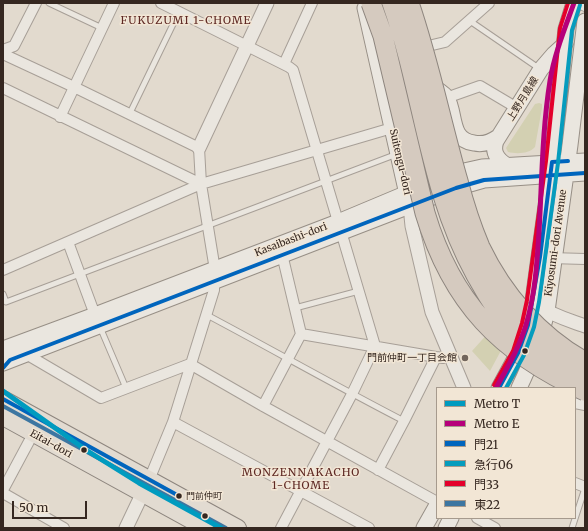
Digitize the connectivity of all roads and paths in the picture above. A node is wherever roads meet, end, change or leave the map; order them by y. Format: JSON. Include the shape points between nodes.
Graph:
{"nodes":[{"id":1,"x":36,"y":3,"type":"edge"},
{"id":2,"x":49,"y":3,"type":"edge"},
{"id":3,"x":114,"y":3,"type":"edge"},
{"id":4,"x":161,"y":3,"type":"edge"},
{"id":5,"x":266,"y":3,"type":"edge"},
{"id":6,"x":312,"y":3,"type":"edge"},
{"id":7,"x":363,"y":3,"type":"edge"},
{"id":8,"x":371,"y":3,"type":"edge"},
{"id":9,"x":392,"y":3,"type":"edge"},
{"id":10,"x":409,"y":3,"type":"edge"},
{"id":11,"x":413,"y":3,"type":"edge"},
{"id":12,"x":489,"y":3,"type":"edge"},
{"id":13,"x":574,"y":3,"type":"edge"},
{"id":14,"x":579,"y":3,"type":"edge"},
{"id":15,"x":585,"y":6,"type":"edge"},
{"id":16,"x":179,"y":12,"type":"junction"},
{"id":17,"x":470,"y":21,"type":"junction"},
{"id":18,"x":585,"y":22,"type":"edge"},
{"id":19,"x":102,"y":28,"type":"junction"},
{"id":20,"x":565,"y":44,"type":"junction"},
{"id":21,"x":247,"y":46,"type":"junction"},
{"id":22,"x":424,"y":47,"type":"junction"},
{"id":23,"x":3,"y":50,"type":"edge"},
{"id":24,"x":3,"y":54,"type":"edge"},
{"id":25,"x":284,"y":64,"type":"junction"},
{"id":26,"x":428,"y":66,"type":"junction"},
{"id":27,"x":541,"y":69,"type":"junction"},
{"id":28,"x":432,"y":86,"type":"junction"},
{"id":29,"x":74,"y":87,"type":"junction"},
{"id":30,"x":3,"y":88,"type":"edge"},
{"id":31,"x":409,"y":95,"type":"dead end"},
{"id":32,"x":446,"y":98,"type":"junction"},
{"id":33,"x":517,"y":108,"type":"junction"},
{"id":34,"x":129,"y":115,"type":"junction"},
{"id":35,"x":60,"y":117,"type":"junction"},
{"id":36,"x":392,"y":128,"type":"junction"},
{"id":37,"x":498,"y":137,"type":"junction"},
{"id":38,"x":199,"y":148,"type":"junction"},
{"id":39,"x":316,"y":149,"type":"junction"},
{"id":40,"x":398,"y":154,"type":"junction"},
{"id":41,"x":585,"y":161,"type":"edge"},
{"id":42,"x":506,"y":165,"type":"junction"},
{"id":43,"x":567,"y":168,"type":"junction"},
{"id":44,"x":551,"y":169,"type":"junction"},
{"id":45,"x":455,"y":173,"type":"junction"},
{"id":46,"x":585,"y":173,"type":"edge"},
{"id":47,"x":326,"y":181,"type":"junction"},
{"id":48,"x":201,"y":184,"type":"junction"},
{"id":49,"x":412,"y":196,"type":"junction"},
{"id":50,"x":208,"y":225,"type":"junction"},
{"id":51,"x":340,"y":228,"type":"junction"},
{"id":52,"x":68,"y":242,"type":"junction"},
{"id":53,"x":280,"y":250,"type":"junction"},
{"id":54,"x":540,"y":258,"type":"junction"},
{"id":55,"x":555,"y":258,"type":"junction"},
{"id":56,"x":585,"y":259,"type":"edge"},
{"id":57,"x":3,"y":270,"type":"edge"},
{"id":58,"x":448,"y":271,"type":"junction"},
{"id":59,"x":79,"y":274,"type":"junction"},
{"id":60,"x":215,"y":276,"type":"junction"},
{"id":61,"x":359,"y":291,"type":"junction"},
{"id":62,"x":3,"y":294,"type":"edge"},
{"id":63,"x":533,"y":301,"type":"junction"},
{"id":64,"x":295,"y":308,"type":"junction"},
{"id":65,"x":547,"y":311,"type":"junction"},
{"id":66,"x":207,"y":315,"type":"junction"},
{"id":67,"x":98,"y":321,"type":"junction"},
{"id":68,"x":585,"y":326,"type":"edge"},
{"id":69,"x":301,"y":334,"type":"junction"},
{"id":70,"x":375,"y":346,"type":"junction"},
{"id":71,"x":26,"y":354,"type":"junction"},
{"id":72,"x":449,"y":356,"type":"junction"},
{"id":73,"x":436,"y":357,"type":"junction"},
{"id":74,"x":289,"y":358,"type":"junction"},
{"id":75,"x":5,"y":360,"type":"edge"},
{"id":76,"x":585,"y":362,"type":"edge"},
{"id":77,"x":190,"y":364,"type":"junction"},
{"id":78,"x":585,"y":378,"type":"edge"},
{"id":79,"x":464,"y":387,"type":"edge"},
{"id":80,"x":500,"y":387,"type":"edge"},
{"id":81,"x":519,"y":387,"type":"edge"},
{"id":82,"x":126,"y":388,"type":"junction"},
{"id":83,"x":585,"y":391,"type":"edge"},
{"id":84,"x":352,"y":394,"type":"junction"},
{"id":85,"x":3,"y":399,"type":"edge"},
{"id":86,"x":263,"y":406,"type":"junction"},
{"id":87,"x":3,"y":417,"type":"edge"},
{"id":88,"x":404,"y":421,"type":"junction"},
{"id":89,"x":173,"y":422,"type":"junction"},
{"id":90,"x":33,"y":434,"type":"junction"},
{"id":91,"x":327,"y":441,"type":"junction"},
{"id":92,"x":378,"y":470,"type":"junction"},
{"id":93,"x":576,"y":484,"type":"edge"},
{"id":94,"x":145,"y":487,"type":"junction"},
{"id":95,"x":585,"y":488,"type":"edge"},
{"id":96,"x":3,"y":490,"type":"edge"},
{"id":97,"x":300,"y":491,"type":"junction"},
{"id":98,"x":3,"y":493,"type":"edge"},
{"id":99,"x":436,"y":501,"type":"edge"},
{"id":100,"x":436,"y":507,"type":"edge"},
{"id":101,"x":576,"y":516,"type":"edge"},
{"id":102,"x":450,"y":519,"type":"edge"},
{"id":103,"x":479,"y":519,"type":"edge"},
{"id":104,"x":60,"y":527,"type":"edge"},
{"id":105,"x":126,"y":528,"type":"edge"},
{"id":106,"x":205,"y":528,"type":"edge"},
{"id":107,"x":238,"y":528,"type":"edge"},
{"id":108,"x":281,"y":528,"type":"edge"},
{"id":109,"x":369,"y":528,"type":"edge"},
{"id":110,"x":424,"y":528,"type":"edge"},
{"id":111,"x":446,"y":528,"type":"edge"},
{"id":112,"x":494,"y":528,"type":"edge"}],
"edges":[{"from":1,"to":23,"type":"street","via":[[14,46]]},
{"from":2,"to":19,"type":"lane"},
{"from":3,"to":19,"type":"street"},
{"from":4,"to":16,"type":"street"},
{"from":5,"to":21,"type":"street"},
{"from":6,"to":25,"type":"street"},
{"from":7,"to":36,"type":"main road","name":"Suitengu-dori"},
{"from":8,"to":58,"type":"highway","bridge":true,"via":[[382,36],[425,213],[434,242]]},
{"from":9,"to":78,"type":"highway","bridge":true,"via":[[403,36],[436,174],[456,233],[470,262],[495,305],[514,327],[552,358]]},
{"from":10,"to":76,"type":"highway","bridge":true,"via":[[464,204],[488,263],[527,316],[562,347]]},
{"from":11,"to":22,"type":"main road"},
{"from":12,"to":17,"type":"street"},
{"from":13,"to":20,"type":"main road","name":"Kiyosumi-dori Avenue","via":[[566,29]]},
{"from":14,"to":15,"type":"street"},
{"from":16,"to":21,"type":"street"},
{"from":16,"to":34,"type":"lane"},
{"from":17,"to":22,"type":"street","via":[[445,42]]},
{"from":17,"to":27,"type":"lane"},
{"from":18,"to":43,"type":"main road","name":"Kiyosumi-dori Avenue"},
{"from":19,"to":29,"type":"street"},
{"from":20,"to":27,"type":"main road","name":"上野月島線"},
{"from":20,"to":44,"type":"main road","name":"Kiyosumi-dori Avenue"},
{"from":21,"to":25,"type":"street"},
{"from":21,"to":38,"type":"street"},
{"from":22,"to":26,"type":"main road"},
{"from":24,"to":29,"type":"street"},
{"from":25,"to":39,"type":"street","via":[[296,75]]},
{"from":26,"to":28,"type":"main road"},
{"from":26,"to":49,"type":"main road","via":[[416,93],[414,112],[423,170],[422,184]]},
{"from":27,"to":33,"type":"main road","name":"上野月島線"},
{"from":28,"to":32,"type":"main road"},
{"from":28,"to":45,"type":"main road"},
{"from":29,"to":34,"type":"street"},
{"from":29,"to":35,"type":"street"},
{"from":30,"to":35,"type":"street"},
{"from":31,"to":58,"type":"highway","bridge":true},
{"from":32,"to":33,"type":"street","via":[[480,86]]},
{"from":32,"to":37,"type":"main road","via":[[461,137],[470,143],[481,144]]},
{"from":33,"to":37,"type":"main road","name":"上野月島線"},
{"from":34,"to":38,"type":"street"},
{"from":35,"to":48,"type":"street"},
{"from":36,"to":39,"type":"street"},
{"from":36,"to":40,"type":"main road","name":"Suitengu-dori"},
{"from":37,"to":42,"type":"main road","via":[[495,153]]},
{"from":38,"to":48,"type":"street"},
{"from":39,"to":47,"type":"street"},
{"from":39,"to":48,"type":"street"},
{"from":40,"to":47,"type":"lane"},
{"from":40,"to":49,"type":"main road","name":"Suitengu-dori"},
{"from":41,"to":43,"type":"main road","name":"Kasaibashi-dori"},
{"from":42,"to":44,"type":"main road","name":"Kasaibashi-dori"},
{"from":42,"to":45,"type":"main road","name":"Kasaibashi-dori"},
{"from":43,"to":44,"type":"main road","name":"Kasaibashi-dori"},
{"from":43,"to":46,"type":"main road","name":"Kasaibashi-dori"},
{"from":43,"to":55,"type":"main road","name":"Kiyosumi-dori Avenue"},
{"from":44,"to":49,"type":"main road","name":"Kasaibashi-dori"},
{"from":44,"to":54,"type":"main road","name":"Kiyosumi-dori Avenue"},
{"from":45,"to":49,"type":"main road","name":"Kasaibashi-dori"},
{"from":47,"to":50,"type":"lane"},
{"from":47,"to":51,"type":"street"},
{"from":48,"to":50,"type":"street"},
{"from":48,"to":52,"type":"street"},
{"from":49,"to":51,"type":"main road","name":"Kasaibashi-dori"},
{"from":49,"to":72,"type":"street","name":"Suitengu-dori","via":[[412,226],[432,312]]},
{"from":50,"to":59,"type":"lane"},
{"from":50,"to":60,"type":"street"},
{"from":51,"to":53,"type":"main road","name":"Kasaibashi-dori"},
{"from":51,"to":61,"type":"street"},
{"from":52,"to":57,"type":"street"},
{"from":52,"to":59,"type":"street"},
{"from":53,"to":60,"type":"main road","name":"Kasaibashi-dori"},
{"from":53,"to":64,"type":"street"},
{"from":54,"to":55,"type":"street"},
{"from":54,"to":63,"type":"main road","name":"Kiyosumi-dori Avenue"},
{"from":55,"to":56,"type":"street"},
{"from":55,"to":65,"type":"main road","name":"Kiyosumi-dori Avenue"},
{"from":58,"to":83,"type":"highway","bridge":true,"via":[[475,312],[510,347],[552,375]]},
{"from":59,"to":62,"type":"lane","via":[[6,302]]},
{"from":59,"to":67,"type":"street"},
{"from":60,"to":66,"type":"street","via":[[213,296]]},
{"from":60,"to":67,"type":"main road","name":"Kasaibashi-dori"},
{"from":61,"to":64,"type":"lane"},
{"from":61,"to":70,"type":"street"},
{"from":63,"to":65,"type":"street"},
{"from":63,"to":80,"type":"main road","name":"Kiyosumi-dori Avenue","via":[[518,353]]},
{"from":64,"to":69,"type":"street"},
{"from":65,"to":68,"type":"street"},
{"from":65,"to":81,"type":"main road","name":"Kiyosumi-dori Avenue","via":[[536,351]]},
{"from":66,"to":74,"type":"lane"},
{"from":66,"to":77,"type":"street"},
{"from":67,"to":71,"type":"main road","name":"Kasaibashi-dori"},
{"from":67,"to":75,"type":"main road","name":"Kasaibashi-dori"},
{"from":67,"to":82,"type":"lane"},
{"from":69,"to":70,"type":"street"},
{"from":69,"to":74,"type":"street"},
{"from":70,"to":73,"type":"street"},
{"from":70,"to":84,"type":"street"},
{"from":71,"to":75,"type":"main road","name":"Kasaibashi-dori"},
{"from":71,"to":82,"type":"street","via":[[102,398]]},
{"from":72,"to":73,"type":"street"},
{"from":72,"to":79,"type":"street","name":"Suitengu-dori"},
{"from":73,"to":88,"type":"street"},
{"from":74,"to":84,"type":"lane"},
{"from":74,"to":86,"type":"street"},
{"from":77,"to":82,"type":"street"},
{"from":77,"to":86,"type":"street"},
{"from":77,"to":89,"type":"street"},
{"from":84,"to":88,"type":"lane"},
{"from":84,"to":91,"type":"street"},
{"from":85,"to":94,"type":"main road","name":"Eitai-dori"},
{"from":86,"to":91,"type":"street"},
{"from":87,"to":90,"type":"main road","name":"Eitai-dori"},
{"from":88,"to":92,"type":"street"},
{"from":89,"to":94,"type":"street"},
{"from":89,"to":97,"type":"street"},
{"from":90,"to":94,"type":"main road","name":"Eitai-dori"},
{"from":90,"to":96,"type":"street"},
{"from":91,"to":92,"type":"street"},
{"from":91,"to":97,"type":"street"},
{"from":92,"to":99,"type":"street"},
{"from":93,"to":95,"type":"street"},
{"from":94,"to":105,"type":"street"},
{"from":94,"to":106,"type":"main road","name":"Eitai-dori"},
{"from":94,"to":107,"type":"main road","name":"Eitai-dori"},
{"from":95,"to":101,"type":"lane"},
{"from":97,"to":108,"type":"street"},
{"from":97,"to":109,"type":"street"},
{"from":98,"to":104,"type":"street"},
{"from":100,"to":110,"type":"main road"},
{"from":102,"to":111,"type":"main road"},
{"from":103,"to":112,"type":"street"}]}
